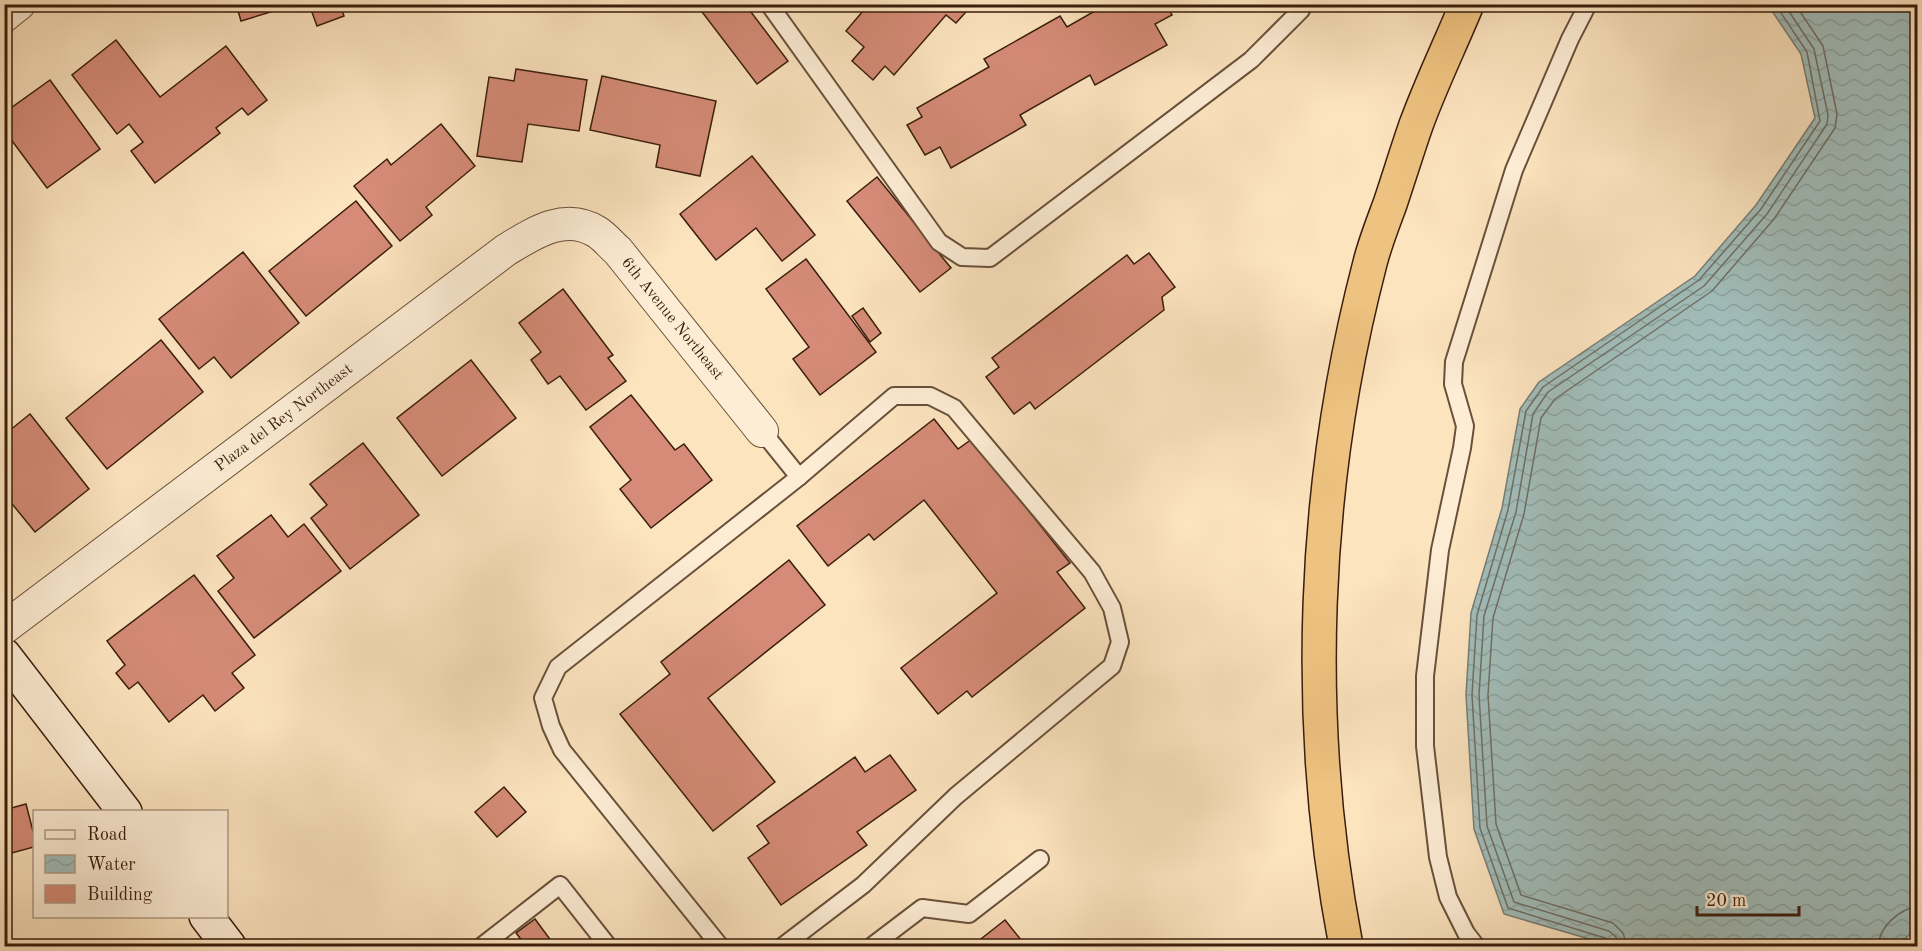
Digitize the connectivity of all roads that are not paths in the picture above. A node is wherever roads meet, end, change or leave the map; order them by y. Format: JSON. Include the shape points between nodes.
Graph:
{"nodes":[{"id":1,"x":19,"y":4,"type":"edge"},
{"id":2,"x":769,"y":4,"type":"edge"},
{"id":3,"x":1304,"y":4,"type":"edge"},
{"id":4,"x":1467,"y":4,"type":"edge"},
{"id":5,"x":1588,"y":4,"type":"edge"},
{"id":6,"x":4,"y":16,"type":"edge"},
{"id":7,"x":571,"y":222,"type":"joint"},
{"id":8,"x":762,"y":431,"type":"joint"},
{"id":9,"x":799,"y":477,"type":"junction"},
{"id":10,"x":4,"y":628,"type":"edge"},
{"id":11,"x":4,"y":655,"type":"edge"},
{"id":12,"x":123,"y":810,"type":"edge"},
{"id":13,"x":1040,"y":859,"type":"dead end"},
{"id":14,"x":482,"y":946,"type":"edge"},
{"id":15,"x":608,"y":946,"type":"edge"},
{"id":16,"x":720,"y":946,"type":"edge"},
{"id":17,"x":783,"y":946,"type":"edge"},
{"id":18,"x":873,"y":946,"type":"edge"},
{"id":19,"x":1346,"y":946,"type":"edge"},
{"id":20,"x":1476,"y":946,"type":"edge"}],
"edges":[{"from":1,"to":6,"type":"street"},
{"from":2,"to":3,"type":"lane","via":[[939,242],[962,257],[990,258],[1251,60]]},
{"from":4,"to":19,"type":"highway","via":[[1417,123],[1370,262],[1339,403],[1322,561],[1318,673],[1326,800]]},
{"from":5,"to":20,"type":"lane","via":[[1514,170],[1454,362],[1453,384],[1465,426],[1439,562],[1425,676],[1425,746],[1438,857],[1448,897]]},
{"from":7,"to":8,"type":"street","name":"6th Avenue Northeast","via":[[597,232],[618,251]]},
{"from":7,"to":10,"type":"street","name":"Plaza del Rey Northeast","via":[[537,231],[506,250]]},
{"from":8,"to":9,"type":"lane"},
{"from":9,"to":16,"type":"lane","via":[[558,667],[543,698],[562,750]]},
{"from":9,"to":17,"type":"lane","via":[[894,396],[930,396],[954,408],[1092,572],[1112,608],[1120,642],[1112,666],[956,796],[863,885]]},
{"from":11,"to":12,"type":"main road"},
{"from":13,"to":18,"type":"lane","via":[[969,914],[922,908]]},
{"from":14,"to":15,"type":"lane","via":[[560,885]]}]}
